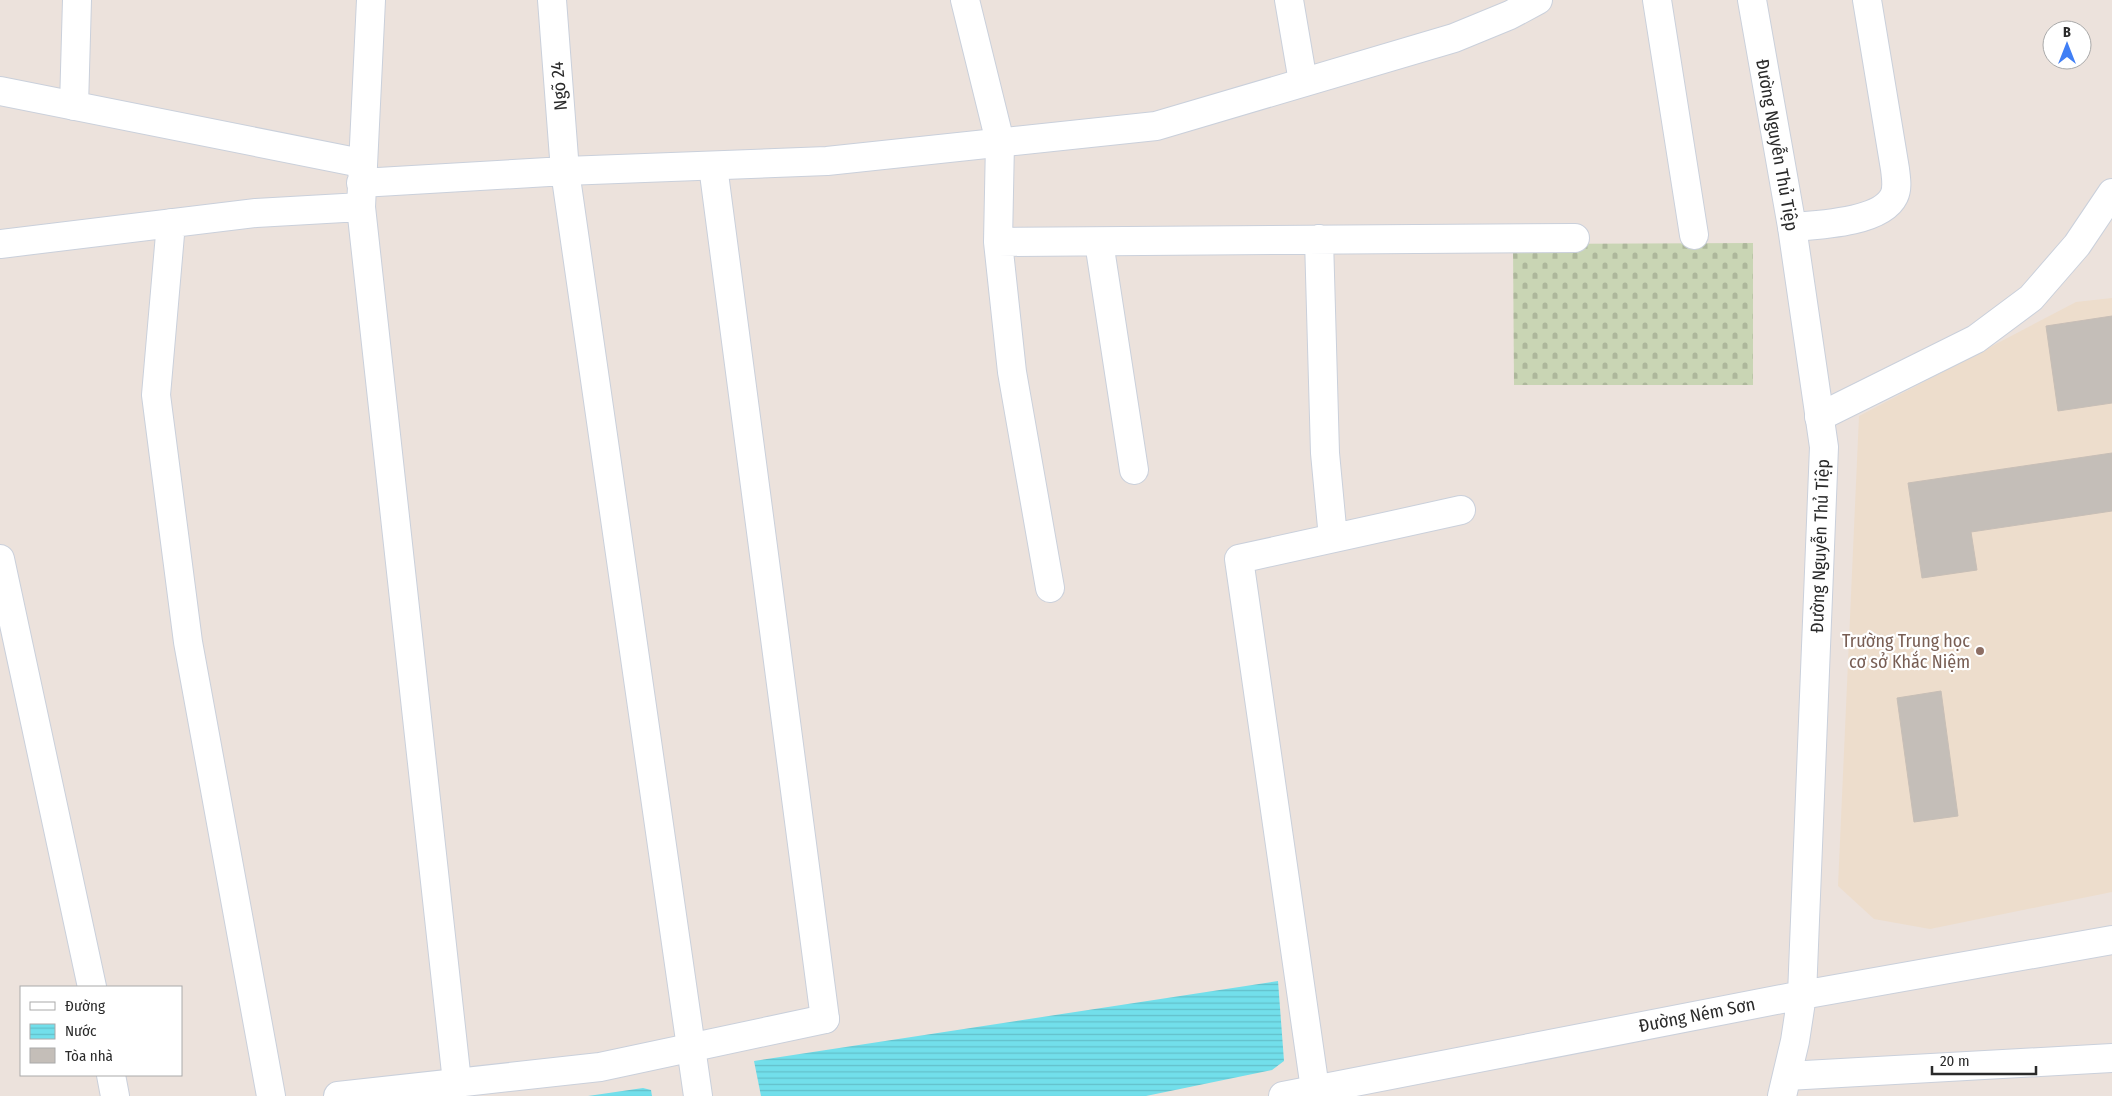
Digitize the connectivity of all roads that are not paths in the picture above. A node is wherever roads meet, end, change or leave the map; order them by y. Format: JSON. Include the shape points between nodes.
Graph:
{"nodes":[{"id":1,"x":77,"y":0,"type":"edge"},
{"id":2,"x":371,"y":0,"type":"edge"},
{"id":3,"x":552,"y":0,"type":"edge"},
{"id":4,"x":965,"y":0,"type":"edge"},
{"id":5,"x":1289,"y":0,"type":"edge"},
{"id":6,"x":1538,"y":0,"type":"edge"},
{"id":7,"x":1657,"y":0,"type":"edge"},
{"id":8,"x":1752,"y":0,"type":"edge"},
{"id":9,"x":1867,"y":0,"type":"edge"},
{"id":10,"x":1303,"y":82,"type":"junction"},
{"id":11,"x":0,"y":91,"type":"edge"},
{"id":12,"x":74,"y":106,"type":"junction"},
{"id":13,"x":1000,"y":142,"type":"junction"},
{"id":14,"x":713,"y":166,"type":"junction"},
{"id":15,"x":566,"y":171,"type":"junction"},
{"id":16,"x":361,"y":184,"type":"junction"},
{"id":17,"x":2112,"y":193,"type":"edge"},
{"id":18,"x":171,"y":223,"type":"junction"},
{"id":19,"x":1792,"y":227,"type":"junction"},
{"id":20,"x":1694,"y":235,"type":"dead end"},
{"id":21,"x":1575,"y":238,"type":"dead end"},
{"id":22,"x":1319,"y":239,"type":"junction"},
{"id":23,"x":998,"y":242,"type":"junction"},
{"id":24,"x":1099,"y":242,"type":"junction"},
{"id":25,"x":0,"y":244,"type":"edge"},
{"id":26,"x":1819,"y":417,"type":"junction"},
{"id":27,"x":1134,"y":470,"type":"dead end"},
{"id":28,"x":1461,"y":510,"type":"dead end"},
{"id":29,"x":1333,"y":538,"type":"junction"},
{"id":30,"x":0,"y":559,"type":"edge"},
{"id":31,"x":1050,"y":588,"type":"dead end"},
{"id":32,"x":2112,"y":940,"type":"edge"},
{"id":33,"x":92,"y":986,"type":"edge"},
{"id":34,"x":1802,"y":995,"type":"junction"},
{"id":35,"x":690,"y":1048,"type":"junction"},
{"id":36,"x":2112,"y":1058,"type":"edge"},
{"id":37,"x":111,"y":1076,"type":"edge"},
{"id":38,"x":457,"y":1082,"type":"junction"},
{"id":39,"x":1784,"y":1086,"type":"edge"},
{"id":40,"x":1315,"y":1089,"type":"junction"},
{"id":41,"x":115,"y":1096,"type":"edge"},
{"id":42,"x":271,"y":1096,"type":"edge"},
{"id":43,"x":338,"y":1096,"type":"edge"},
{"id":44,"x":698,"y":1096,"type":"edge"},
{"id":45,"x":1283,"y":1096,"type":"edge"}],
"edges":[{"from":1,"to":12,"type":"street"},
{"from":2,"to":16,"type":"street"},
{"from":3,"to":15,"type":"street","name":"Ngõ 24"},
{"from":4,"to":13,"type":"street"},
{"from":5,"to":10,"type":"street"},
{"from":6,"to":10,"type":"street","via":[[1454,38]]},
{"from":7,"to":20,"type":"street"},
{"from":8,"to":19,"type":"street","name":"Đường Nguyễn Thủ Tiệp"},
{"from":9,"to":19,"type":"street","via":[[1895,169],[1894,196],[1886,206],[1856,219]]},
{"from":10,"to":13,"type":"street","via":[[1156,126]]},
{"from":11,"to":12,"type":"street"},
{"from":12,"to":16,"type":"street"},
{"from":13,"to":14,"type":"street","via":[[826,161]]},
{"from":13,"to":23,"type":"street"},
{"from":14,"to":15,"type":"street"},
{"from":14,"to":35,"type":"street","via":[[825,1019]]},
{"from":15,"to":16,"type":"street"},
{"from":15,"to":35,"type":"street","name":"Ngõ 24"},
{"from":16,"to":18,"type":"street","via":[[256,214]]},
{"from":16,"to":38,"type":"street"},
{"from":17,"to":26,"type":"street","via":[[2077,245],[2032,298],[1976,339]]},
{"from":18,"to":25,"type":"street"},
{"from":18,"to":42,"type":"street","via":[[156,395],[188,642]]},
{"from":19,"to":26,"type":"street","name":"Đường Nguyễn Thủ Tiệp"},
{"from":21,"to":22,"type":"street"},
{"from":22,"to":24,"type":"street"},
{"from":22,"to":29,"type":"street","via":[[1325,453]]},
{"from":23,"to":24,"type":"street"},
{"from":23,"to":31,"type":"street","via":[[1012,372]]},
{"from":24,"to":27,"type":"street"},
{"from":26,"to":34,"type":"street","name":"Đường Nguyễn Thủ Tiệp","via":[[1824,447]]},
{"from":28,"to":29,"type":"street"},
{"from":29,"to":40,"type":"street","via":[[1239,559]]},
{"from":30,"to":33,"type":"street"},
{"from":32,"to":34,"type":"street","name":"Đường Ném Sơn"},
{"from":34,"to":39,"type":"street","name":"Đường Nguyễn Thủ Tiệp"},
{"from":34,"to":40,"type":"street","name":"Đường Ném Sơn"},
{"from":35,"to":38,"type":"street","via":[[600,1067]]},
{"from":35,"to":44,"type":"street","name":"Ngõ 24"},
{"from":36,"to":39,"type":"street"},
{"from":37,"to":41,"type":"street"},
{"from":38,"to":43,"type":"street"},
{"from":40,"to":45,"type":"street","name":"Đường Ném Sơn"}]}
